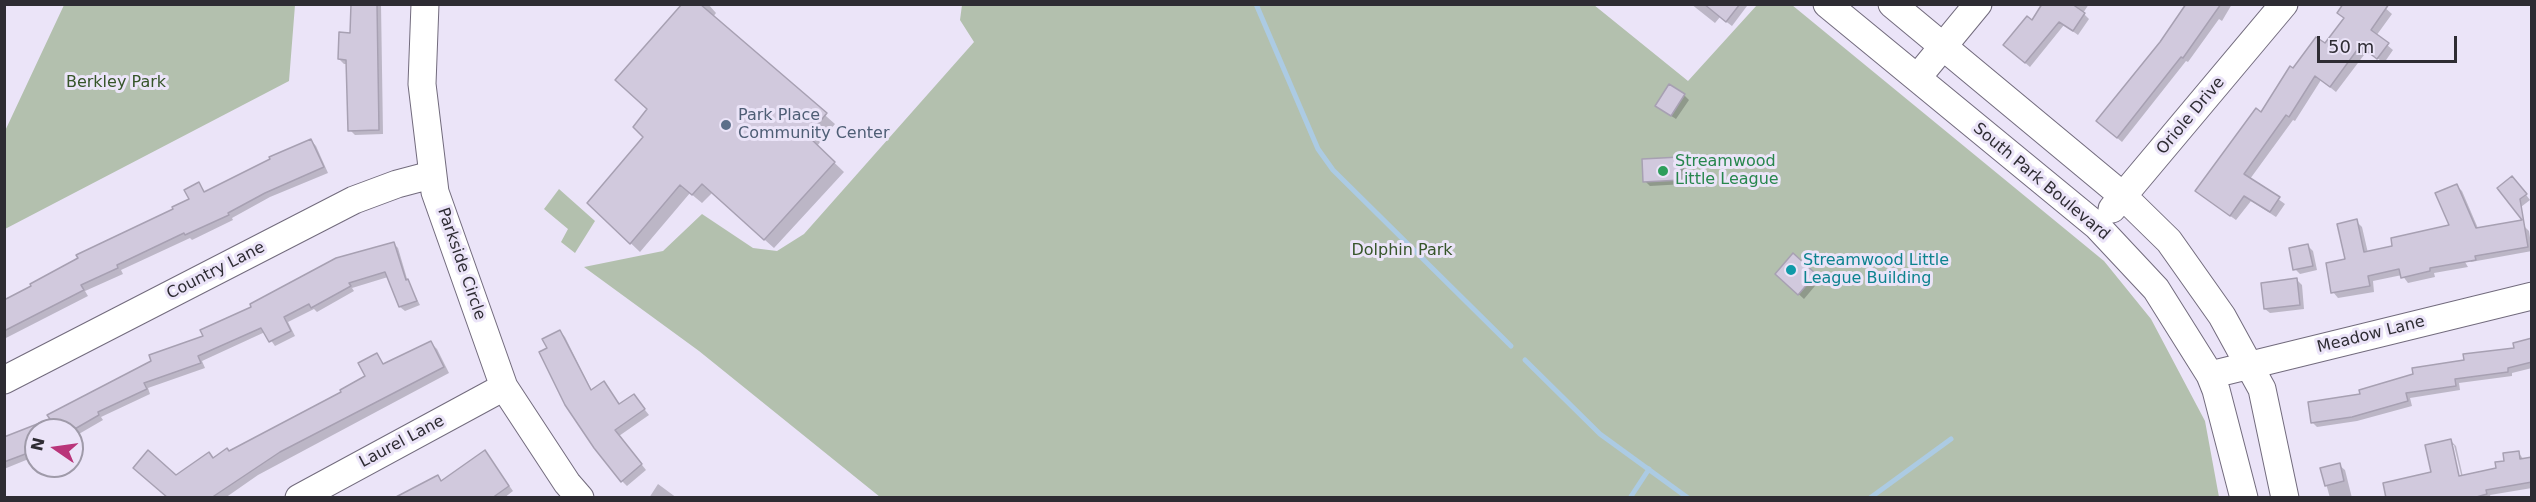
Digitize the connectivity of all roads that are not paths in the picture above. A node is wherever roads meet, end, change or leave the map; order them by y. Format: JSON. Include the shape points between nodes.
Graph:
{"nodes":[{"id":1,"x":425,"y":4,"type":"edge"},
{"id":2,"x":1827,"y":4,"type":"edge"},
{"id":3,"x":1892,"y":4,"type":"edge"},
{"id":4,"x":1978,"y":4,"type":"edge"},
{"id":5,"x":2284,"y":4,"type":"edge"},
{"id":6,"x":1943,"y":47,"type":"junction"},
{"id":7,"x":1917,"y":78,"type":"junction"},
{"id":8,"x":431,"y":175,"type":"junction"},
{"id":9,"x":2123,"y":196,"type":"junction"},
{"id":10,"x":2097,"y":226,"type":"junction"},
{"id":11,"x":2532,"y":296,"type":"edge"},
{"id":12,"x":2250,"y":365,"type":"junction"},
{"id":13,"x":2210,"y":375,"type":"junction"},
{"id":14,"x":4,"y":380,"type":"edge"},
{"id":15,"x":504,"y":387,"type":"junction"},
{"id":16,"x":299,"y":498,"type":"edge"},
{"id":17,"x":580,"y":498,"type":"edge"},
{"id":18,"x":2244,"y":498,"type":"edge"},
{"id":19,"x":2285,"y":498,"type":"edge"}],
"edges":[{"from":1,"to":8,"type":"street","name":"Parkside Circle","via":[[422,84]]},
{"from":2,"to":7,"type":"street","name":"South Park Boulevard"},
{"from":3,"to":6,"type":"street"},
{"from":4,"to":6,"type":"street"},
{"from":5,"to":9,"type":"street","name":"Oriole Drive"},
{"from":6,"to":7,"type":"street"},
{"from":6,"to":9,"type":"street"},
{"from":7,"to":10,"type":"street","name":"South Park Boulevard"},
{"from":8,"to":14,"type":"street","name":"Country Lane","via":[[354,200]]},
{"from":8,"to":15,"type":"street","name":"Parkside Circle"},
{"from":9,"to":10,"type":"street","name":"Oriole Drive"},
{"from":9,"to":12,"type":"street","via":[[2175,249]]},
{"from":10,"to":13,"type":"street","name":"South Park Boulevard","via":[[2156,289]]},
{"from":11,"to":12,"type":"street","name":"Meadow Lane"},
{"from":12,"to":13,"type":"street","name":"Meadow Lane"},
{"from":12,"to":19,"type":"street","via":[[2262,389]]},
{"from":13,"to":18,"type":"street","name":"South Park Boulevard"},
{"from":15,"to":16,"type":"street","name":"Laurel Lane"},
{"from":15,"to":17,"type":"street","name":"Parkside Circle"}]}
